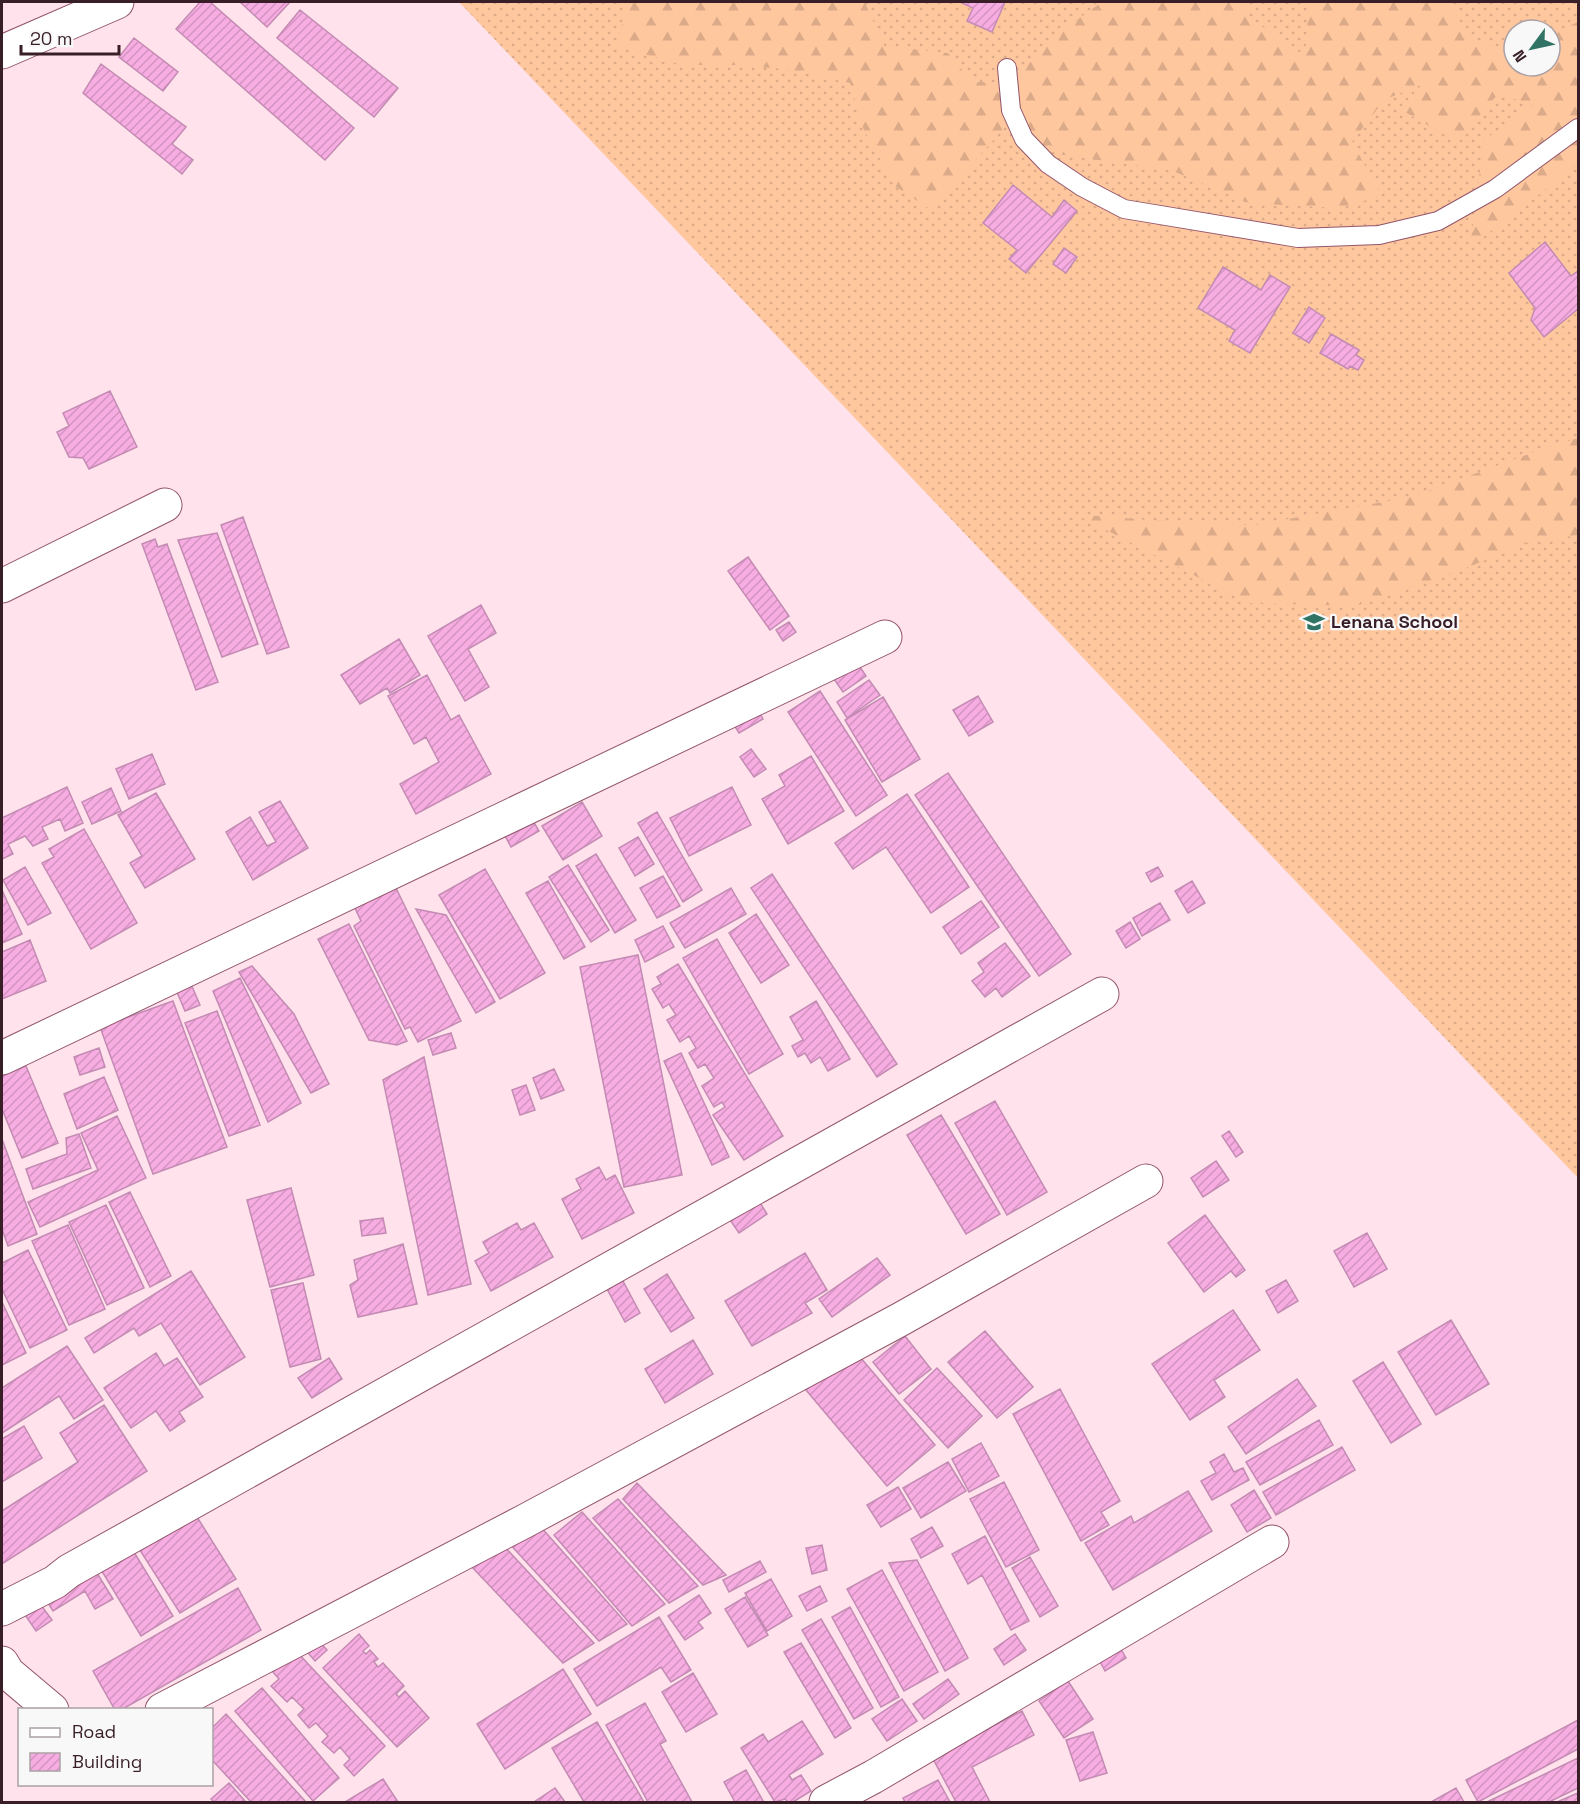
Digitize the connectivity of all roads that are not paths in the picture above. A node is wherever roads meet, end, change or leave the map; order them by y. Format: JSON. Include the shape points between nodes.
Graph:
{"nodes":[{"id":1,"x":117,"y":2,"type":"edge"},
{"id":2,"x":2,"y":52,"type":"edge"},
{"id":3,"x":1006,"y":68,"type":"dead end"},
{"id":4,"x":1578,"y":128,"type":"edge"},
{"id":5,"x":165,"y":505,"type":"dead end"},
{"id":6,"x":2,"y":586,"type":"edge"},
{"id":7,"x":885,"y":638,"type":"dead end"},
{"id":8,"x":1102,"y":994,"type":"dead end"},
{"id":9,"x":2,"y":1058,"type":"edge"},
{"id":10,"x":1146,"y":1181,"type":"dead end"},
{"id":11,"x":1272,"y":1542,"type":"dead end"},
{"id":12,"x":2,"y":1609,"type":"edge"},
{"id":13,"x":2,"y":1663,"type":"edge"},
{"id":14,"x":50,"y":1708,"type":"edge"},
{"id":15,"x":166,"y":1708,"type":"edge"},
{"id":16,"x":826,"y":1803,"type":"edge"}],
"edges":[{"from":1,"to":2,"type":"street"},
{"from":3,"to":4,"type":"lane","via":[[1011,110],[1024,139],[1048,164],[1082,187],[1124,209],[1298,238],[1379,235],[1438,221],[1495,189]]},
{"from":5,"to":6,"type":"street"},
{"from":7,"to":9,"type":"street"},
{"from":8,"to":12,"type":"street"},
{"from":10,"to":15,"type":"street","via":[[901,1319]]},
{"from":11,"to":16,"type":"street"},
{"from":13,"to":14,"type":"street","via":[[8,1673]]}]}
